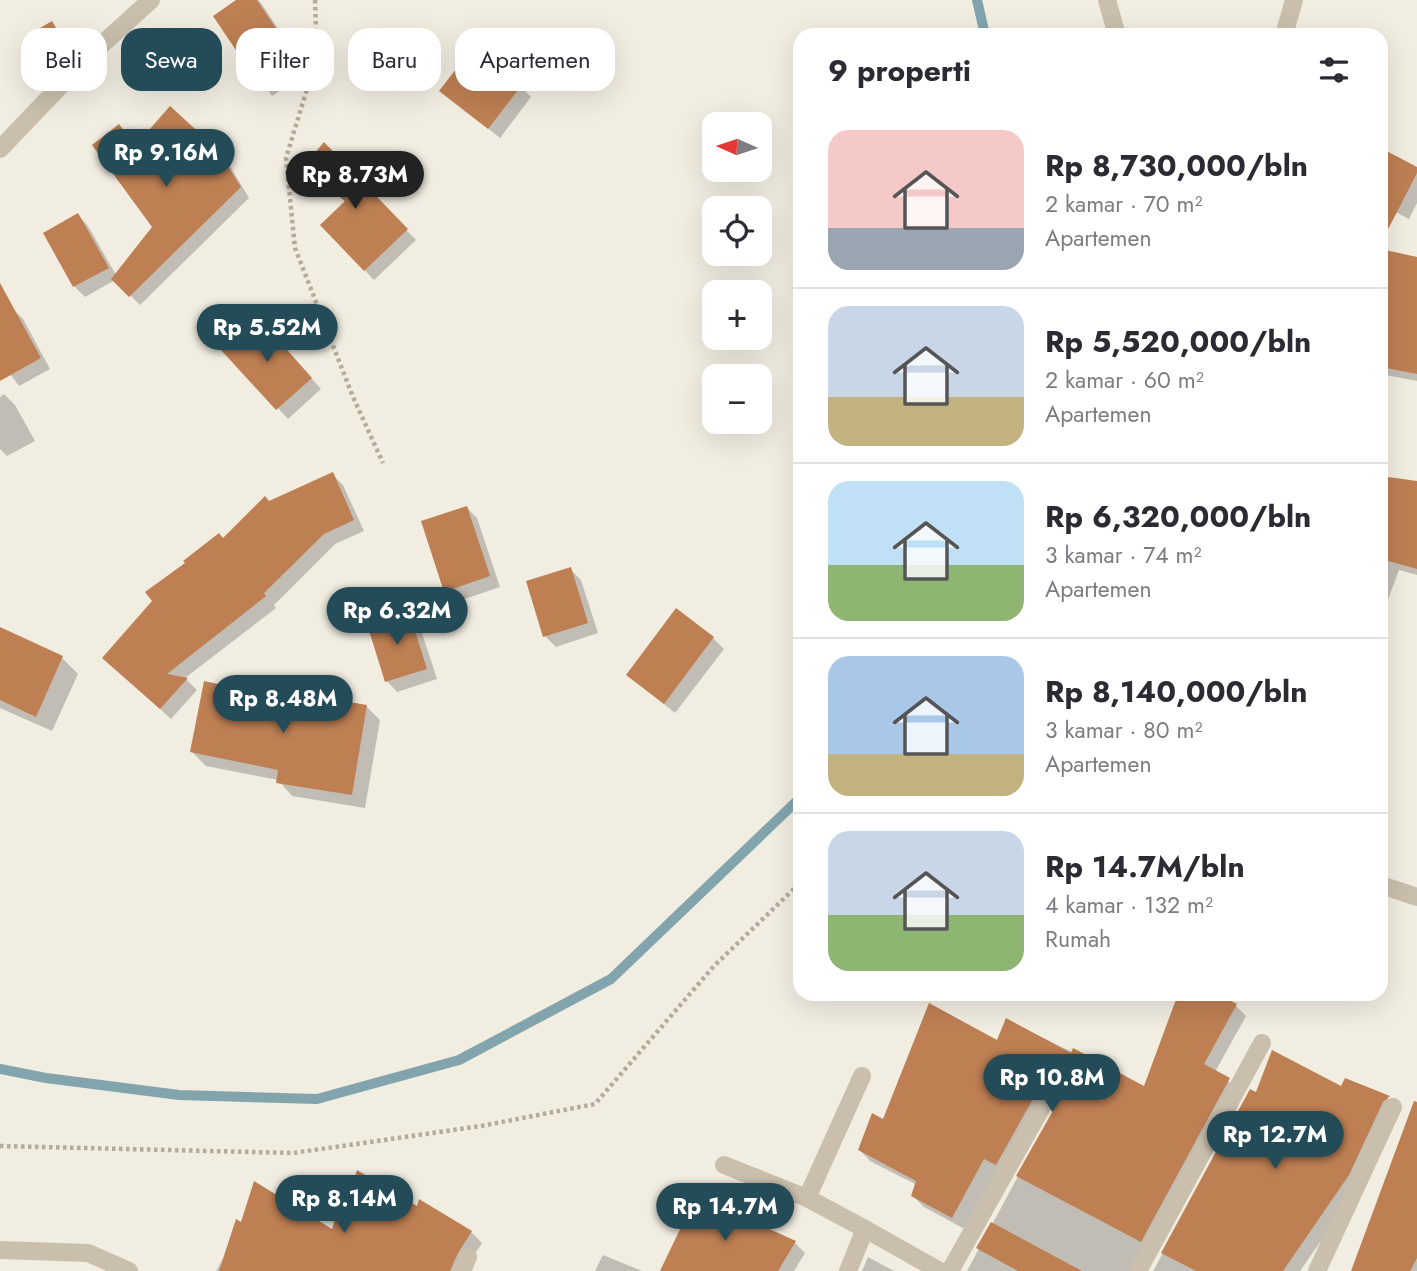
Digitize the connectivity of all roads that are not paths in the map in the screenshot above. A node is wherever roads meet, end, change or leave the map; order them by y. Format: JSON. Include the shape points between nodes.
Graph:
{"nodes":[{"id":1,"x":151,"y":0,"type":"edge"},
{"id":2,"x":1107,"y":0,"type":"edge"},
{"id":3,"x":1294,"y":0,"type":"edge"},
{"id":4,"x":1115,"y":28,"type":"edge"},
{"id":5,"x":1286,"y":28,"type":"edge"},
{"id":6,"x":0,"y":149,"type":"edge"},
{"id":7,"x":1388,"y":887,"type":"edge"},
{"id":8,"x":1417,"y":897,"type":"edge"},
{"id":9,"x":1262,"y":1043,"type":"dead end"},
{"id":10,"x":1066,"y":1064,"type":"dead end"},
{"id":11,"x":862,"y":1076,"type":"dead end"},
{"id":12,"x":1393,"y":1107,"type":"dead end"},
{"id":13,"x":724,"y":1165,"type":"dead end"},
{"id":14,"x":807,"y":1198,"type":"junction"},
{"id":15,"x":865,"y":1229,"type":"junction"},
{"id":16,"x":0,"y":1250,"type":"edge"},
{"id":17,"x":106,"y":1266,"type":"edge"},
{"id":18,"x":129,"y":1271,"type":"edge"},
{"id":19,"x":848,"y":1271,"type":"edge"},
{"id":20,"x":940,"y":1271,"type":"edge"},
{"id":21,"x":950,"y":1271,"type":"edge"},
{"id":22,"x":1138,"y":1271,"type":"edge"},
{"id":23,"x":1317,"y":1271,"type":"edge"}],
"edges":[{"from":1,"to":6,"type":"street","via":[[87,58]]},
{"from":2,"to":4,"type":"street"},
{"from":3,"to":5,"type":"street"},
{"from":7,"to":8,"type":"street"},
{"from":9,"to":22,"type":"street"},
{"from":10,"to":21,"type":"street"},
{"from":11,"to":14,"type":"street"},
{"from":12,"to":23,"type":"street"},
{"from":13,"to":14,"type":"street"},
{"from":14,"to":15,"type":"street"},
{"from":15,"to":19,"type":"street"},
{"from":15,"to":20,"type":"street"},
{"from":16,"to":17,"type":"street","via":[[88,1253]]},
{"from":17,"to":18,"type":"street"}]}
